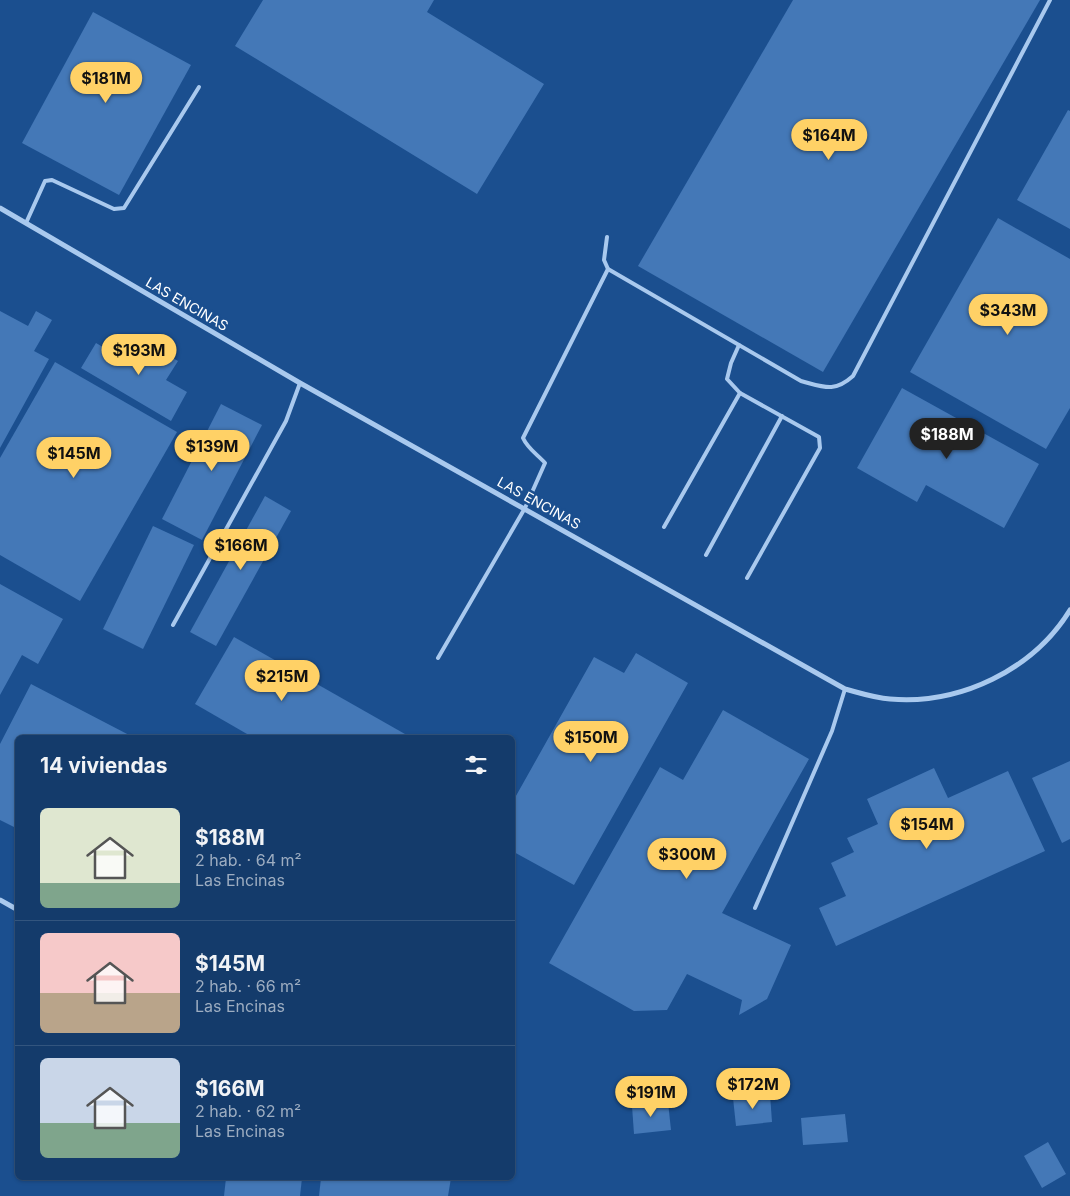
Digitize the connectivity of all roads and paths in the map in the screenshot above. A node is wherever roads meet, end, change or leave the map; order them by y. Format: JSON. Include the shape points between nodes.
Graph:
{"nodes":[{"id":1,"x":1050,"y":0,"type":"edge"},
{"id":2,"x":199,"y":87,"type":"dead end"},
{"id":3,"x":0,"y":208,"type":"edge"},
{"id":4,"x":26,"y":223,"type":"junction"},
{"id":5,"x":607,"y":237,"type":"dead end"},
{"id":6,"x":608,"y":269,"type":"junction"},
{"id":7,"x":739,"y":346,"type":"junction"},
{"id":8,"x":300,"y":383,"type":"junction"},
{"id":9,"x":740,"y":393,"type":"junction"},
{"id":10,"x":782,"y":416,"type":"junction"},
{"id":11,"x":525,"y":508,"type":"junction"},
{"id":12,"x":664,"y":527,"type":"dead end"},
{"id":13,"x":706,"y":555,"type":"dead end"},
{"id":14,"x":747,"y":578,"type":"dead end"},
{"id":15,"x":1070,"y":610,"type":"edge"},
{"id":16,"x":173,"y":625,"type":"dead end"},
{"id":17,"x":438,"y":658,"type":"dead end"},
{"id":18,"x":845,"y":689,"type":"junction"},
{"id":19,"x":0,"y":900,"type":"edge"},
{"id":20,"x":15,"y":908,"type":"edge"},
{"id":21,"x":755,"y":908,"type":"dead end"}],
"edges":[{"from":1,"to":7,"type":"lane","via":[[853,376],[844,384],[831,388],[801,381]]},
{"from":2,"to":4,"type":"lane","via":[[124,208],[114,209],[52,180],[45,181]]},
{"from":3,"to":4,"type":"street","name":"LAS ENCINAS"},
{"from":4,"to":8,"type":"street","name":"LAS ENCINAS"},
{"from":5,"to":6,"type":"lane","via":[[604,260]]},
{"from":6,"to":7,"type":"lane"},
{"from":6,"to":11,"type":"lane","via":[[523,438],[528,448],[544,462]]},
{"from":7,"to":9,"type":"lane","via":[[727,379]]},
{"from":8,"to":11,"type":"street","name":"LAS ENCINAS"},
{"from":8,"to":16,"type":"lane","via":[[286,421]]},
{"from":9,"to":10,"type":"lane"},
{"from":9,"to":12,"type":"lane"},
{"from":10,"to":13,"type":"lane"},
{"from":10,"to":14,"type":"lane","via":[[819,436],[820,448]]},
{"from":11,"to":17,"type":"lane"},
{"from":11,"to":18,"type":"street","name":"LAS ENCINAS"},
{"from":15,"to":18,"type":"street","name":"LAS ENCINAS","via":[[1058,628],[1019,665],[972,687],[918,699],[890,699]]},
{"from":18,"to":21,"type":"lane","via":[[832,731]]},
{"from":19,"to":20,"type":"street"}]}
